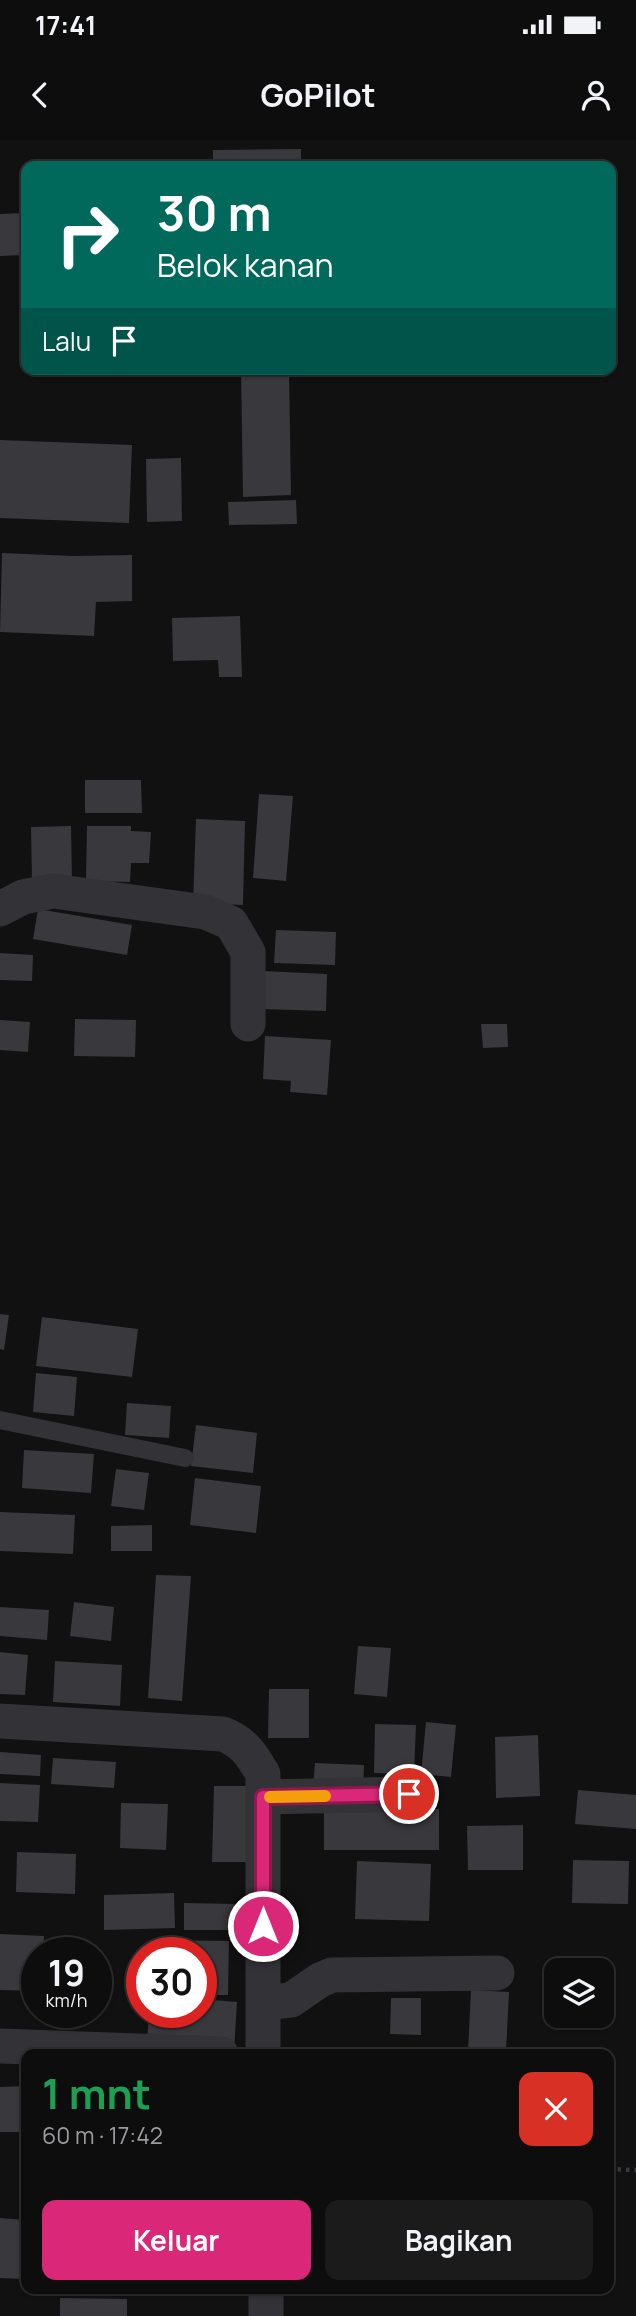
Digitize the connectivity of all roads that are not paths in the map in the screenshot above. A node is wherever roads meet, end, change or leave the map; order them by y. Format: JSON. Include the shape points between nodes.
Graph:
{"nodes":[{"id":1,"x":0,"y":909,"type":"edge"},
{"id":2,"x":248,"y":1024,"type":"dead end"},
{"id":3,"x":0,"y":1420,"type":"edge"},
{"id":4,"x":185,"y":1458,"type":"dead end"},
{"id":5,"x":0,"y":1721,"type":"edge"},
{"id":6,"x":409,"y":1794,"type":"dead end"},
{"id":7,"x":263,"y":1797,"type":"junction"},
{"id":8,"x":497,"y":1973,"type":"dead end"},
{"id":9,"x":263,"y":2003,"type":"junction"},
{"id":10,"x":0,"y":2046,"type":"edge"},
{"id":11,"x":82,"y":2049,"type":"edge"},
{"id":12,"x":263,"y":2049,"type":"edge"},
{"id":13,"x":266,"y":2294,"type":"edge"},
{"id":14,"x":266,"y":2316,"type":"edge"}],
"edges":[{"from":1,"to":2,"type":"street","via":[[23,897],[53,891],[205,912],[232,923],[248,952]]},
{"from":3,"to":4,"type":"lane"},
{"from":5,"to":7,"type":"street","via":[[223,1734],[239,1740],[251,1753],[264,1774]]},
{"from":6,"to":7,"type":"street"},
{"from":7,"to":9,"type":"street"},
{"from":8,"to":9,"type":"street","via":[[332,1975],[291,2000]]},
{"from":9,"to":12,"type":"street"},
{"from":10,"to":11,"type":"street"},
{"from":13,"to":14,"type":"street"}]}
